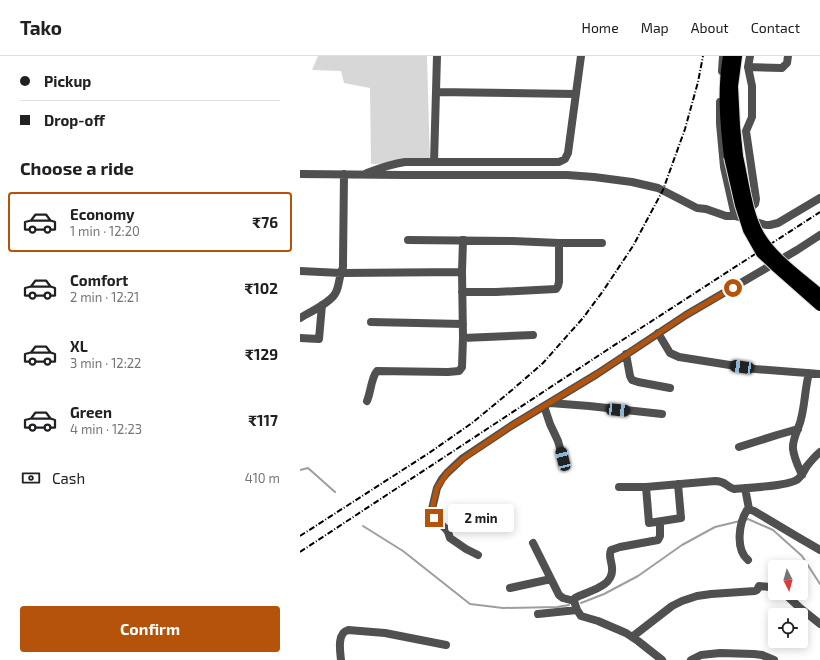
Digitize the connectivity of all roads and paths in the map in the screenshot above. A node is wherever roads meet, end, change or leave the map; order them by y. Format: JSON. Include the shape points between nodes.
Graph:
{"nodes":[{"id":1,"x":437,"y":56,"type":"edge"},
{"id":2,"x":581,"y":56,"type":"edge"},
{"id":3,"x":723,"y":56,"type":"edge"},
{"id":4,"x":728,"y":56,"type":"edge"},
{"id":5,"x":737,"y":56,"type":"edge"},
{"id":6,"x":750,"y":56,"type":"edge"},
{"id":7,"x":788,"y":56,"type":"edge"},
{"id":8,"x":748,"y":67,"type":"junction"},
{"id":9,"x":436,"y":92,"type":"junction"},
{"id":10,"x":576,"y":94,"type":"junction"},
{"id":11,"x":434,"y":162,"type":"junction"},
{"id":12,"x":300,"y":174,"type":"edge"},
{"id":13,"x":344,"y":174,"type":"junction"},
{"id":14,"x":364,"y":175,"type":"junction"},
{"id":15,"x":820,"y":198,"type":"edge"},
{"id":16,"x":735,"y":216,"type":"junction"},
{"id":17,"x":820,"y":236,"type":"edge"},
{"id":18,"x":408,"y":240,"type":"dead end"},
{"id":19,"x":464,"y":240,"type":"junction"},
{"id":20,"x":559,"y":243,"type":"junction"},
{"id":21,"x":602,"y":243,"type":"dead end"},
{"id":22,"x":300,"y":271,"type":"edge"},
{"id":23,"x":462,"y":272,"type":"junction"},
{"id":24,"x":341,"y":273,"type":"junction"},
{"id":25,"x":462,"y":292,"type":"junction"},
{"id":26,"x":820,"y":294,"type":"edge"},
{"id":27,"x":322,"y":305,"type":"junction"},
{"id":28,"x":820,"y":306,"type":"edge"},
{"id":29,"x":300,"y":318,"type":"edge"},
{"id":30,"x":371,"y":322,"type":"dead end"},
{"id":31,"x":463,"y":324,"type":"junction"},
{"id":32,"x":658,"y":333,"type":"junction"},
{"id":33,"x":533,"y":336,"type":"dead end"},
{"id":34,"x":300,"y":338,"type":"edge"},
{"id":35,"x":463,"y":338,"type":"junction"},
{"id":36,"x":626,"y":354,"type":"junction"},
{"id":37,"x":809,"y":373,"type":"junction"},
{"id":38,"x":820,"y":374,"type":"edge"},
{"id":39,"x":670,"y":388,"type":"dead end"},
{"id":40,"x":367,"y":401,"type":"dead end"},
{"id":41,"x":547,"y":404,"type":"junction"},
{"id":42,"x":662,"y":414,"type":"dead end"},
{"id":43,"x":798,"y":429,"type":"junction"},
{"id":44,"x":739,"y":447,"type":"dead end"},
{"id":45,"x":820,"y":452,"type":"edge"},
{"id":46,"x":563,"y":459,"type":"dead end"},
{"id":47,"x":802,"y":475,"type":"junction"},
{"id":48,"x":678,"y":484,"type":"junction"},
{"id":49,"x":620,"y":487,"type":"dead end"},
{"id":50,"x":646,"y":487,"type":"junction"},
{"id":51,"x":745,"y":488,"type":"junction"},
{"id":52,"x":747,"y":512,"type":"junction"},
{"id":53,"x":660,"y":522,"type":"junction"},
{"id":54,"x":533,"y":543,"type":"dead end"},
{"id":55,"x":820,"y":550,"type":"edge"},
{"id":56,"x":478,"y":555,"type":"dead end"},
{"id":57,"x":748,"y":560,"type":"dead end"},
{"id":58,"x":551,"y":579,"type":"junction"},
{"id":59,"x":510,"y":588,"type":"dead end"},
{"id":60,"x":768,"y":588,"type":"edge"},
{"id":61,"x":792,"y":600,"type":"edge"},
{"id":62,"x":574,"y":602,"type":"junction"},
{"id":63,"x":577,"y":610,"type":"junction"},
{"id":64,"x":538,"y":614,"type":"dead end"},
{"id":65,"x":820,"y":624,"type":"edge"},
{"id":66,"x":632,"y":637,"type":"junction"},
{"id":67,"x":446,"y":644,"type":"dead end"},
{"id":68,"x":341,"y":660,"type":"edge"},
{"id":69,"x":662,"y":660,"type":"edge"},
{"id":70,"x":691,"y":660,"type":"edge"},
{"id":71,"x":774,"y":660,"type":"edge"}],
"edges":[{"from":1,"to":9,"type":"street"},
{"from":2,"to":10,"type":"street"},
{"from":3,"to":16,"type":"street","via":[[720,124],[724,167]]},
{"from":4,"to":28,"type":"main road","bridge":true,"via":[[724,94],[725,126],[729,157],[748,230],[760,253]]},
{"from":5,"to":26,"type":"main road","bridge":true,"via":[[733,86],[738,156],[756,227],[773,254]]},
{"from":6,"to":8,"type":"street"},
{"from":7,"to":8,"type":"street","via":[[788,63],[782,68]]},
{"from":8,"to":16,"type":"street","via":[[752,86],[752,117],[746,131],[756,199],[755,204],[746,212]]},
{"from":9,"to":10,"type":"street"},
{"from":9,"to":11,"type":"street"},
{"from":10,"to":11,"type":"street","via":[[568,153],[565,159],[559,162]]},
{"from":11,"to":14,"type":"street","via":[[395,163]]},
{"from":12,"to":13,"type":"street"},
{"from":13,"to":14,"type":"street"},
{"from":13,"to":24,"type":"street"},
{"from":14,"to":16,"type":"street","via":[[575,176],[612,179],[658,188],[697,208]]},
{"from":15,"to":16,"type":"street","via":[[778,223],[770,225]]},
{"from":17,"to":32,"type":"street"},
{"from":18,"to":19,"type":"street"},
{"from":19,"to":20,"type":"street"},
{"from":19,"to":23,"type":"street"},
{"from":20,"to":21,"type":"street"},
{"from":20,"to":25,"type":"street","via":[[559,282],[556,289]]},
{"from":22,"to":24,"type":"street"},
{"from":23,"to":24,"type":"street"},
{"from":23,"to":25,"type":"street"},
{"from":24,"to":27,"type":"street","via":[[336,292]]},
{"from":25,"to":31,"type":"street"},
{"from":27,"to":29,"type":"street"},
{"from":27,"to":34,"type":"street","via":[[319,339]]},
{"from":30,"to":31,"type":"street"},
{"from":31,"to":35,"type":"street"},
{"from":32,"to":36,"type":"street"},
{"from":32,"to":37,"type":"street","via":[[670,353],[679,357]]},
{"from":33,"to":35,"type":"street"},
{"from":35,"to":40,"type":"street","via":[[463,364],[459,371],[377,371]]},
{"from":36,"to":39,"type":"street","via":[[632,380]]},
{"from":36,"to":41,"type":"street"},
{"from":37,"to":38,"type":"street"},
{"from":37,"to":43,"type":"street"},
{"from":41,"to":42,"type":"street"},
{"from":41,"to":46,"type":"street","via":[[550,424]]},
{"from":41,"to":56,"type":"street","via":[[464,458],[447,473],[437,488],[432,509],[434,518],[446,529],[450,538]]},
{"from":43,"to":44,"type":"street"},
{"from":43,"to":47,"type":"street","via":[[793,449]]},
{"from":45,"to":47,"type":"street"},
{"from":47,"to":51,"type":"street","via":[[790,483]]},
{"from":48,"to":50,"type":"street"},
{"from":48,"to":51,"type":"street","via":[[719,481],[732,488]]},
{"from":48,"to":53,"type":"street","via":[[680,518]]},
{"from":49,"to":50,"type":"street"},
{"from":50,"to":53,"type":"street","via":[[649,523]]},
{"from":51,"to":52,"type":"street"},
{"from":52,"to":55,"type":"street","via":[[754,511]]},
{"from":52,"to":57,"type":"street","via":[[740,536],[741,551]]},
{"from":53,"to":62,"type":"street","via":[[658,540],[611,550],[609,554],[613,570],[610,579],[575,598]]},
{"from":54,"to":58,"type":"street"},
{"from":58,"to":59,"type":"street"},
{"from":58,"to":62,"type":"street","via":[[559,595]]},
{"from":60,"to":66,"type":"street","via":[[759,586],[755,591],[711,594],[682,601]]},
{"from":61,"to":65,"type":"street"},
{"from":62,"to":63,"type":"street"},
{"from":63,"to":64,"type":"street"},
{"from":63,"to":66,"type":"street","via":[[581,616]]},
{"from":66,"to":69,"type":"street"},
{"from":67,"to":68,"type":"street","via":[[385,633],[345,630],[341,641]]},
{"from":70,"to":71,"type":"street","via":[[701,655],[720,653],[762,655]]}]}
